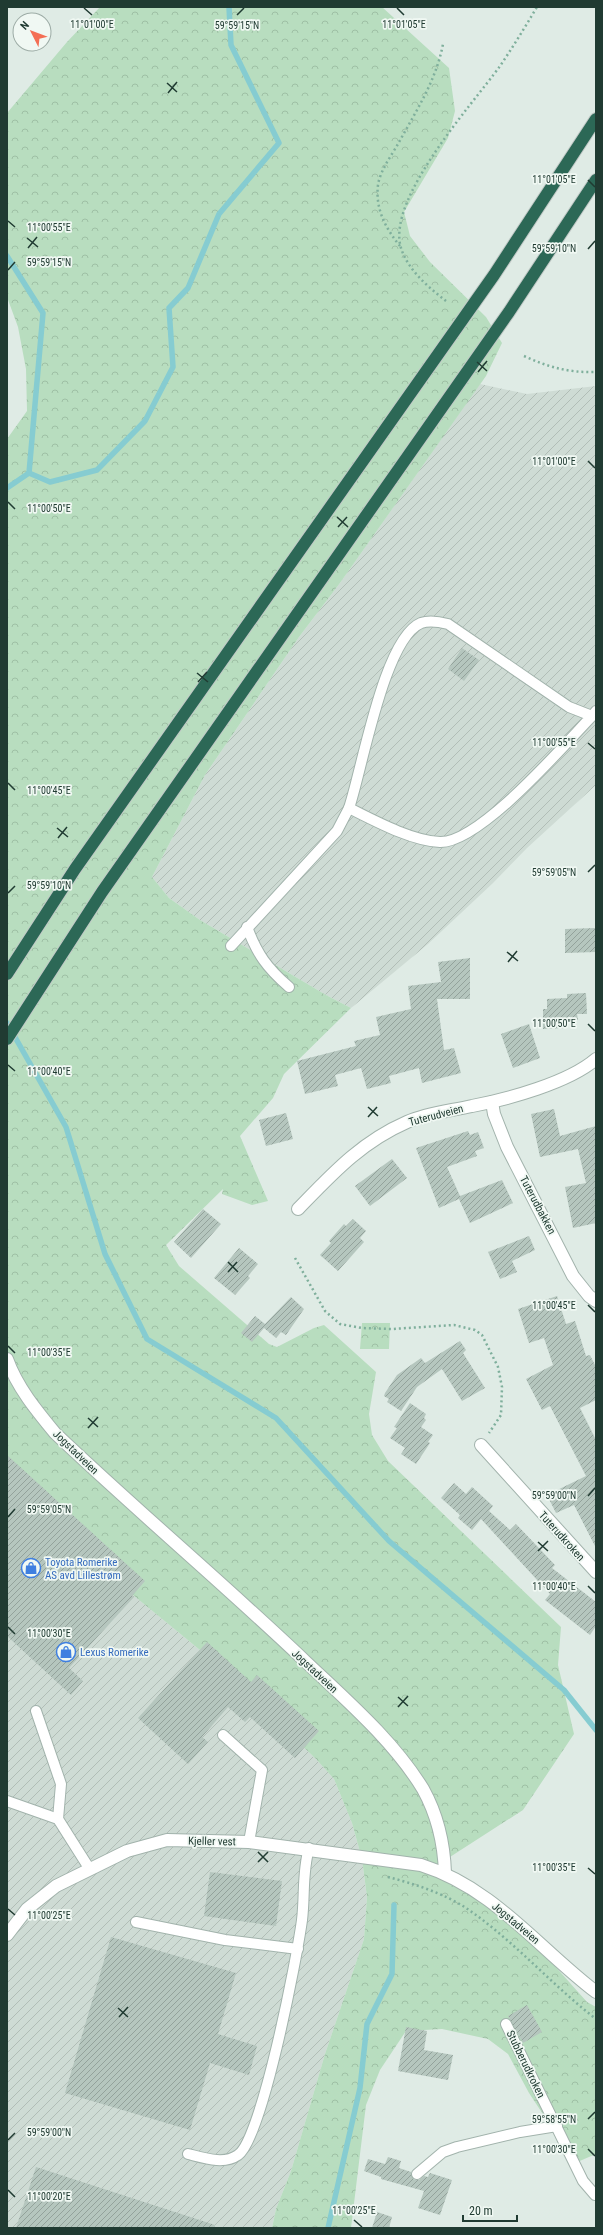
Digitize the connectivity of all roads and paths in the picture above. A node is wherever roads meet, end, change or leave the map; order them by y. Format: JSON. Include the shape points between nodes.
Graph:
{"nodes":[{"id":1,"x":537,"y":7,"type":"edge"},
{"id":2,"x":443,"y":44,"type":"dead end"},
{"id":3,"x":596,"y":119,"type":"edge"},
{"id":4,"x":596,"y":180,"type":"edge"},
{"id":5,"x":401,"y":248,"type":"junction"},
{"id":6,"x":446,"y":300,"type":"dead end"},
{"id":7,"x":524,"y":356,"type":"dead end"},
{"id":8,"x":596,"y":372,"type":"edge"},
{"id":9,"x":594,"y":714,"type":"edge"},
{"id":10,"x":349,"y":808,"type":"junction"},
{"id":11,"x":247,"y":927,"type":"junction"},
{"id":12,"x":231,"y":946,"type":"dead end"},
{"id":13,"x":7,"y":974,"type":"edge"},
{"id":14,"x":289,"y":987,"type":"dead end"},
{"id":15,"x":7,"y":1039,"type":"edge"},
{"id":16,"x":596,"y":1059,"type":"edge"},
{"id":17,"x":492,"y":1102,"type":"junction"},
{"id":18,"x":298,"y":1209,"type":"dead end"},
{"id":19,"x":295,"y":1258,"type":"dead end"},
{"id":20,"x":596,"y":1301,"type":"edge"},
{"id":21,"x":7,"y":1359,"type":"edge"},
{"id":22,"x":481,"y":1445,"type":"joint"},
{"id":23,"x":596,"y":1572,"type":"edge"},
{"id":24,"x":36,"y":1711,"type":"dead end"},
{"id":25,"x":223,"y":1735,"type":"dead end"},
{"id":26,"x":7,"y":1800,"type":"edge"},
{"id":27,"x":58,"y":1819,"type":"junction"},
{"id":28,"x":249,"y":1842,"type":"junction"},
{"id":29,"x":309,"y":1848,"type":"junction"},
{"id":30,"x":89,"y":1868,"type":"junction"},
{"id":31,"x":445,"y":1873,"type":"junction"},
{"id":32,"x":381,"y":1876,"type":"dead end"},
{"id":33,"x":136,"y":1922,"type":"dead end"},
{"id":34,"x":7,"y":1935,"type":"edge"},
{"id":35,"x":298,"y":1949,"type":"junction"},
{"id":36,"x":596,"y":1992,"type":"edge"},
{"id":37,"x":596,"y":2019,"type":"edge"},
{"id":38,"x":506,"y":2024,"type":"dead end"},
{"id":39,"x":556,"y":2126,"type":"junction"},
{"id":40,"x":188,"y":2154,"type":"dead end"},
{"id":41,"x":417,"y":2174,"type":"dead end"},
{"id":42,"x":595,"y":2195,"type":"edge"}],
"edges":[{"from":1,"to":5,"type":"path","via":[[500,65],[447,136],[411,193],[401,229]]},
{"from":2,"to":5,"type":"path","via":[[439,66],[428,90],[378,184],[378,202],[382,218]]},
{"from":3,"to":13,"type":"highway","via":[[494,275],[75,869]]},
{"from":4,"to":15,"type":"highway","via":[[508,312],[102,892]]},
{"from":5,"to":6,"type":"path","via":[[422,280]]},
{"from":7,"to":8,"type":"path","via":[[554,369]]},
{"from":9,"to":10,"type":"lane","via":[[545,766],[472,832],[454,840],[441,842],[422,839]]},
{"from":9,"to":10,"type":"lane","via":[[569,707],[448,624],[420,623],[412,629],[397,649],[383,684]]},
{"from":10,"to":11,"type":"lane","via":[[337,831]]},
{"from":11,"to":12,"type":"lane"},
{"from":11,"to":14,"type":"lane","via":[[255,950],[268,969]]},
{"from":16,"to":17,"type":"street","name":"Tuterudveien","via":[[576,1073]]},
{"from":17,"to":18,"type":"street","name":"Tuterudveien","via":[[428,1115],[383,1134],[359,1149]]},
{"from":17,"to":20,"type":"street","name":"Tuterudbakken","via":[[507,1147],[573,1276],[588,1296]]},
{"from":19,"to":22,"type":"path","via":[[325,1311],[340,1324],[392,1329],[454,1325],[475,1330],[482,1335],[498,1367],[502,1387],[502,1416]]},
{"from":21,"to":31,"type":"street","name":"Jogstadveien","via":[[30,1402],[55,1433],[239,1599],[385,1740],[422,1789],[437,1817],[444,1849]]},
{"from":22,"to":23,"type":"street","name":"Tuterudkroken"},
{"from":24,"to":27,"type":"lane","via":[[61,1784]]},
{"from":25,"to":28,"type":"lane","via":[[262,1770]]},
{"from":26,"to":27,"type":"lane"},
{"from":27,"to":30,"type":"lane"},
{"from":28,"to":29,"type":"street","name":"Kjeller vest"},
{"from":28,"to":30,"type":"street","name":"Kjeller vest","via":[[167,1840],[127,1851]]},
{"from":29,"to":31,"type":"street","name":"Kjeller vest","via":[[421,1865]]},
{"from":29,"to":35,"type":"lane","via":[[305,1864]]},
{"from":30,"to":34,"type":"street","name":"Kjeller vest","via":[[56,1886],[27,1909]]},
{"from":31,"to":36,"type":"street","name":"Jogstadveien","via":[[477,1890]]},
{"from":32,"to":37,"type":"path","via":[[444,1896],[469,1910]]},
{"from":33,"to":35,"type":"lane","via":[[225,1940]]},
{"from":35,"to":40,"type":"lane","via":[[271,2069],[251,2136],[244,2150],[237,2156],[225,2160],[212,2160]]},
{"from":38,"to":39,"type":"lane","name":"Stubberudkroken"},
{"from":39,"to":41,"type":"lane","via":[[457,2147],[443,2152]]},
{"from":39,"to":42,"type":"lane","name":"Stubberudkroken","via":[[583,2181]]}]}
